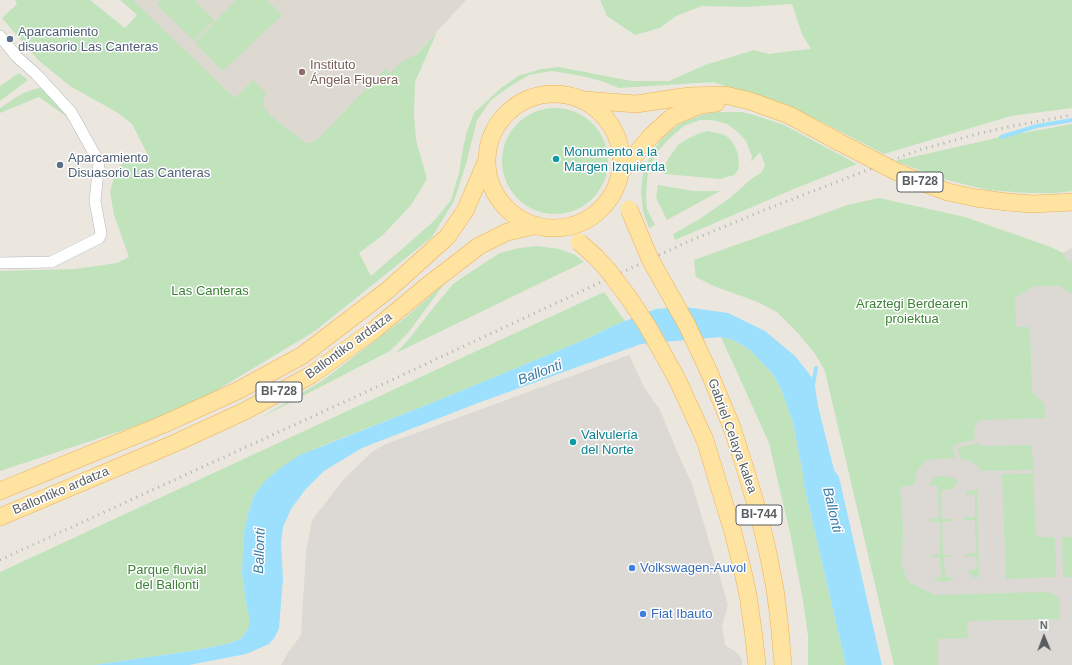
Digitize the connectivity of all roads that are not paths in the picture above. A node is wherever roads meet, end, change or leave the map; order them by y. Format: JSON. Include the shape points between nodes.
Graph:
{"nodes":[{"id":1,"x":0,"y":36,"type":"edge"},
{"id":2,"x":584,"y":100,"type":"junction"},
{"id":3,"x":750,"y":101,"type":"junction"},
{"id":4,"x":486,"y":162,"type":"junction"},
{"id":5,"x":620,"y":178,"type":"junction"},
{"id":6,"x":1072,"y":202,"type":"edge"},
{"id":7,"x":534,"y":226,"type":"junction"},
{"id":8,"x":551,"y":229,"type":"junction"},
{"id":9,"x":0,"y":263,"type":"edge"},
{"id":10,"x":0,"y":491,"type":"edge"},
{"id":11,"x":0,"y":517,"type":"edge"},
{"id":12,"x":757,"y":665,"type":"edge"},
{"id":13,"x":783,"y":665,"type":"edge"}],
"edges":[{"from":1,"to":9,"type":"street","via":[[71,112],[99,162],[95,202],[101,234],[99,238],[51,262]]},
{"from":2,"to":3,"type":"main road","number":"BI-728","via":[[636,104],[689,96],[726,95]]},
{"from":2,"to":4,"type":"main road","number":"BI-728","via":[[550,94],[533,97],[518,104],[495,129],[488,145]]},
{"from":2,"to":5,"type":"main road","number":"BI-728","via":[[602,113],[614,130],[621,151]]},
{"from":3,"to":5,"type":"main road","number":"BI-728","via":[[700,105],[672,117],[651,136]]},
{"from":3,"to":6,"type":"main road","number":"BI-728","bridge":true,"via":[[790,115],[897,172],[955,193],[1007,202]]},
{"from":4,"to":7,"type":"main road","number":"BI-728","via":[[490,183],[500,202],[515,216]]},
{"from":4,"to":10,"type":"main road","name":"Ballontiko ardatza","number":"BI-728","via":[[465,211],[447,236],[388,290],[303,355],[237,391],[164,424]]},
{"from":5,"to":8,"type":"main road","number":"BI-728","via":[[611,198],[600,212],[585,222]]},
{"from":5,"to":13,"type":"main road","name":"Gabriel Celaya kalea","number":"BI-744","bridge":true,"via":[[629,209],[650,259],[687,325],[709,372],[746,468],[775,589]]},
{"from":7,"to":8,"type":"main road","number":"BI-728"},
{"from":7,"to":11,"type":"main road","name":"Ballontiko ardatza","number":"BI-728","via":[[507,232],[479,246],[368,335],[311,375],[245,411]]},
{"from":8,"to":12,"type":"main road","name":"Gabriel Celaya kalea","number":"BI-744","bridge":true,"via":[[579,242],[596,257],[629,298],[677,379],[706,440],[744,572]]}]}
